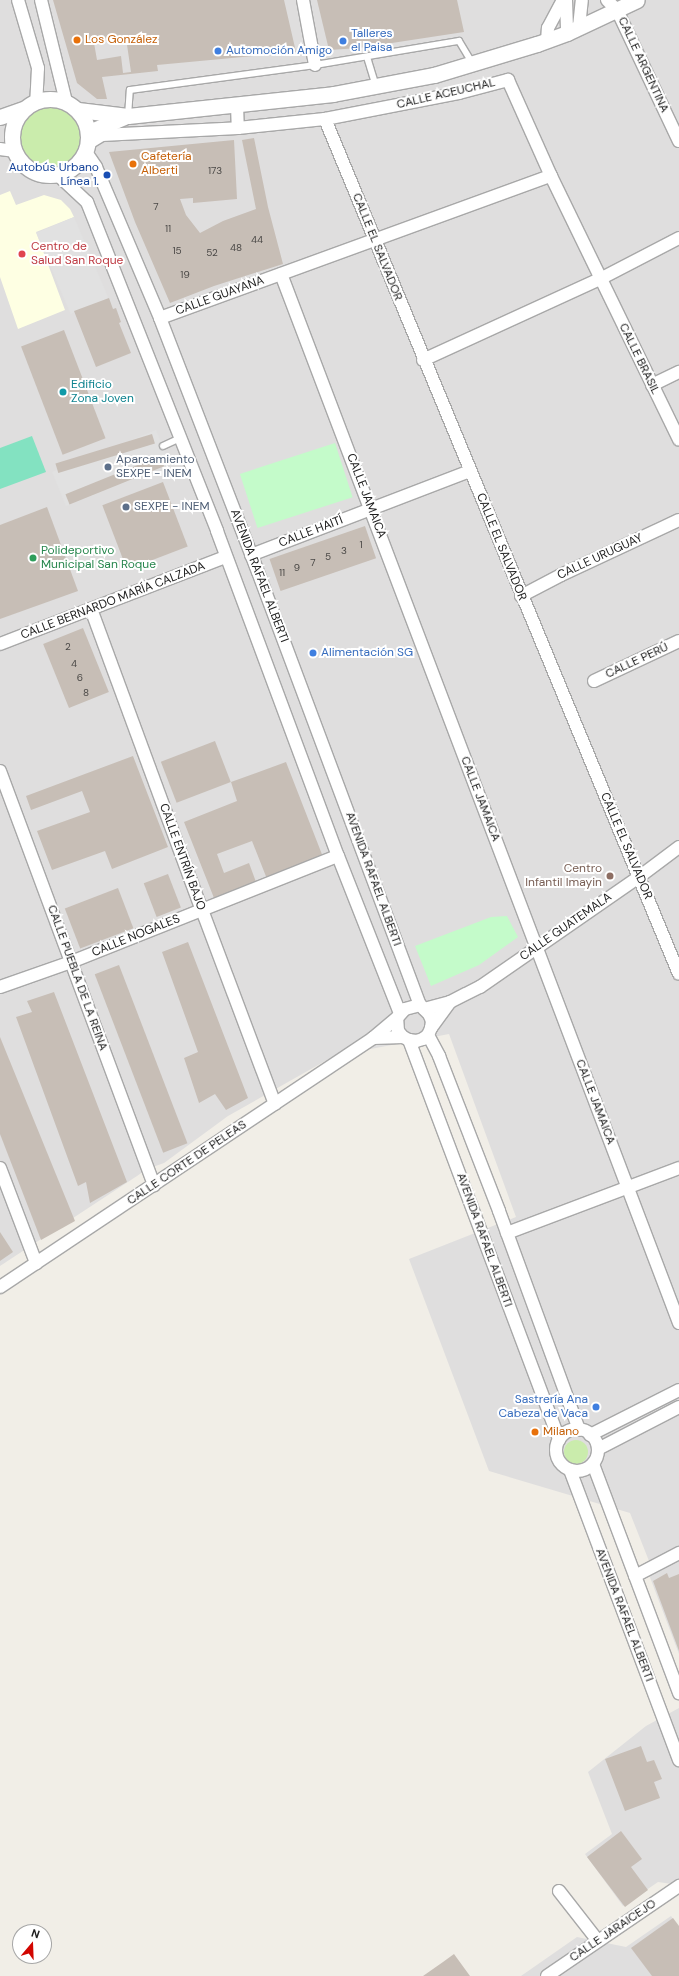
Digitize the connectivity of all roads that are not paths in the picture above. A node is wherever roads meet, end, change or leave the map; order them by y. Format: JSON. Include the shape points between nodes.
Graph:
{"nodes":[{"id":1,"x":18,"y":0,"type":"edge"},
{"id":2,"x":41,"y":0,"type":"edge"},
{"id":3,"x":302,"y":0,"type":"edge"},
{"id":4,"x":563,"y":0,"type":"edge"},
{"id":5,"x":566,"y":0,"type":"edge"},
{"id":6,"x":582,"y":0,"type":"edge"},
{"id":7,"x":637,"y":0,"type":"edge"},
{"id":8,"x":612,"y":5,"type":"edge"},
{"id":9,"x":573,"y":30,"type":"junction"},
{"id":10,"x":547,"y":40,"type":"junction"},
{"id":11,"x":367,"y":57,"type":"junction"},
{"id":12,"x":472,"y":63,"type":"junction"},
{"id":13,"x":316,"y":65,"type":"junction"},
{"id":14,"x":376,"y":86,"type":"junction"},
{"id":15,"x":36,"y":101,"type":"junction"},
{"id":16,"x":237,"y":104,"type":"junction"},
{"id":17,"x":72,"y":106,"type":"junction"},
{"id":18,"x":23,"y":110,"type":"junction"},
{"id":19,"x":128,"y":116,"type":"junction"},
{"id":20,"x":0,"y":118,"type":"edge"},
{"id":21,"x":324,"y":119,"type":"junction"},
{"id":22,"x":238,"y":128,"type":"junction"},
{"id":23,"x":9,"y":141,"type":"edge"},
{"id":24,"x":88,"y":142,"type":"junction"},
{"id":25,"x":679,"y":142,"type":"edge"},
{"id":26,"x":0,"y":149,"type":"edge"},
{"id":27,"x":58,"y":174,"type":"junction"},
{"id":28,"x":551,"y":176,"type":"junction"},
{"id":29,"x":679,"y":238,"type":"edge"},
{"id":30,"x":374,"y":239,"type":"junction"},
{"id":31,"x":281,"y":274,"type":"junction"},
{"id":32,"x":600,"y":279,"type":"junction"},
{"id":33,"x":160,"y":318,"type":"junction"},
{"id":34,"x":423,"y":360,"type":"junction"},
{"id":35,"x":679,"y":372,"type":"edge"},
{"id":36,"x":652,"y":385,"type":"junction"},
{"id":37,"x":180,"y":438,"type":"junction"},
{"id":38,"x":679,"y":440,"type":"edge"},
{"id":39,"x":163,"y":446,"type":"dead end"},
{"id":40,"x":470,"y":471,"type":"junction"},
{"id":41,"x":371,"y":509,"type":"junction"},
{"id":42,"x":679,"y":520,"type":"edge"},
{"id":43,"x":251,"y":554,"type":"junction"},
{"id":44,"x":226,"y":557,"type":"junction"},
{"id":45,"x":521,"y":596,"type":"junction"},
{"id":46,"x":91,"y":609,"type":"junction"},
{"id":47,"x":679,"y":641,"type":"edge"},
{"id":48,"x":0,"y":644,"type":"edge"},
{"id":49,"x":594,"y":681,"type":"dead end"},
{"id":50,"x":0,"y":771,"type":"edge"},
{"id":51,"x":679,"y":847,"type":"edge"},
{"id":52,"x":338,"y":856,"type":"junction"},
{"id":53,"x":639,"y":877,"type":"junction"},
{"id":54,"x":202,"y":910,"type":"junction"},
{"id":55,"x":536,"y":948,"type":"junction"},
{"id":56,"x":71,"y":962,"type":"junction"},
{"id":57,"x":679,"y":974,"type":"edge"},
{"id":58,"x":0,"y":987,"type":"edge"},
{"id":59,"x":450,"y":1002,"type":"junction"},
{"id":60,"x":422,"y":1007,"type":"junction"},
{"id":61,"x":399,"y":1016,"type":"junction"},
{"id":62,"x":430,"y":1032,"type":"junction"},
{"id":63,"x":373,"y":1038,"type":"junction"},
{"id":64,"x":406,"y":1038,"type":"junction"},
{"id":65,"x":275,"y":1104,"type":"junction"},
{"id":66,"x":0,"y":1168,"type":"edge"},
{"id":67,"x":679,"y":1168,"type":"edge"},
{"id":68,"x":154,"y":1185,"type":"junction"},
{"id":69,"x":627,"y":1187,"type":"junction"},
{"id":70,"x":507,"y":1233,"type":"junction"},
{"id":71,"x":36,"y":1263,"type":"junction"},
{"id":72,"x":0,"y":1287,"type":"edge"},
{"id":73,"x":679,"y":1323,"type":"edge"},
{"id":74,"x":679,"y":1390,"type":"edge"},
{"id":75,"x":679,"y":1407,"type":"edge"},
{"id":76,"x":585,"y":1432,"type":"junction"},
{"id":77,"x":559,"y":1440,"type":"junction"},
{"id":78,"x":598,"y":1449,"type":"junction"},
{"id":79,"x":593,"y":1464,"type":"junction"},
{"id":80,"x":570,"y":1470,"type":"junction"},
{"id":81,"x":679,"y":1553,"type":"edge"},
{"id":82,"x":635,"y":1576,"type":"junction"},
{"id":83,"x":679,"y":1693,"type":"edge"},
{"id":84,"x":679,"y":1760,"type":"edge"},
{"id":85,"x":679,"y":1886,"type":"edge"},
{"id":86,"x":559,"y":1891,"type":"dead end"},
{"id":87,"x":598,"y":1941,"type":"junction"},
{"id":88,"x":547,"y":1976,"type":"edge"}],
"edges":[{"from":1,"to":15,"type":"street","via":[[38,68]]},
{"from":2,"to":17,"type":"street"},
{"from":3,"to":13,"type":"street"},
{"from":4,"to":10,"type":"street","via":[[548,28]]},
{"from":5,"to":9,"type":"street"},
{"from":6,"to":9,"type":"street"},
{"from":7,"to":8,"type":"street","name":"CALLE ACEUCHAL"},
{"from":8,"to":9,"type":"street","name":"CALLE ACEUCHAL"},
{"from":8,"to":25,"type":"street","name":"CALLE ARGENTINA"},
{"from":9,"to":10,"type":"street","name":"CALLE ACEUCHAL"},
{"from":10,"to":12,"type":"street","name":"CALLE ACEUCHAL"},
{"from":11,"to":12,"type":"lane","via":[[459,41]]},
{"from":11,"to":13,"type":"lane"},
{"from":11,"to":14,"type":"lane"},
{"from":12,"to":14,"type":"street","name":"CALLE ACEUCHAL","via":[[434,75]]},
{"from":13,"to":19,"type":"lane","via":[[130,90]]},
{"from":14,"to":16,"type":"street","name":"CALLE ACEUCHAL","via":[[333,94]]},
{"from":15,"to":17,"type":"street","via":[[56,99]]},
{"from":15,"to":18,"type":"street"},
{"from":16,"to":19,"type":"street","name":"CALLE ACEUCHAL"},
{"from":16,"to":22,"type":"street"},
{"from":17,"to":19,"type":"street","name":"CALLE ACEUCHAL"},
{"from":17,"to":24,"type":"street","via":[[83,117]]},
{"from":18,"to":20,"type":"street"},
{"from":18,"to":23,"type":"street","via":[[13,127]]},
{"from":19,"to":24,"type":"street","name":"CALLE ACEUCHAL","via":[[111,121]]},
{"from":21,"to":22,"type":"street","name":"CALLE ACEUCHAL"},
{"from":21,"to":28,"type":"street","name":"CALLE ACEUCHAL","via":[[459,94],[508,80]]},
{"from":21,"to":30,"type":"street","name":"CALLE EL SALVADOR"},
{"from":22,"to":24,"type":"street","name":"CALLE ACEUCHAL","via":[[102,135]]},
{"from":23,"to":26,"type":"street"},
{"from":23,"to":27,"type":"street","via":[[22,162],[32,171],[45,175]]},
{"from":24,"to":27,"type":"street","via":[[75,166]]},
{"from":24,"to":33,"type":"street","name":"AVENIDA RAFAEL ALBERTI"},
{"from":27,"to":37,"type":"street","name":"AVENIDA RAFAEL ALBERTI","via":[[87,202]]},
{"from":28,"to":30,"type":"street","name":"CALLE GUAYANA"},
{"from":28,"to":32,"type":"street","name":"CALLE ACEUCHAL"},
{"from":29,"to":32,"type":"street"},
{"from":30,"to":31,"type":"street","name":"CALLE GUAYANA"},
{"from":30,"to":34,"type":"street","name":"CALLE EL SALVADOR"},
{"from":31,"to":33,"type":"street","name":"CALLE GUAYANA"},
{"from":31,"to":41,"type":"street","name":"CALLE JAMAICA"},
{"from":32,"to":34,"type":"street"},
{"from":32,"to":36,"type":"street","name":"CALLE BRASIL"},
{"from":33,"to":43,"type":"street","name":"AVENIDA RAFAEL ALBERTI"},
{"from":34,"to":40,"type":"street","name":"CALLE EL SALVADOR"},
{"from":35,"to":36,"type":"street"},
{"from":36,"to":38,"type":"street","name":"CALLE BRASIL"},
{"from":37,"to":39,"type":"lane"},
{"from":37,"to":44,"type":"street","name":"AVENIDA RAFAEL ALBERTI"},
{"from":40,"to":41,"type":"street","name":"CALLE HAITÍ"},
{"from":40,"to":45,"type":"street","name":"CALLE EL SALVADOR"},
{"from":41,"to":43,"type":"street","name":"CALLE HAITÍ"},
{"from":41,"to":55,"type":"street","name":"CALLE JAMAICA"},
{"from":42,"to":45,"type":"street","name":"CALLE URUGUAY"},
{"from":43,"to":60,"type":"street","name":"AVENIDA RAFAEL ALBERTI"},
{"from":44,"to":46,"type":"street","name":"CALLE BERNARDO MARÍA CALZADA"},
{"from":44,"to":52,"type":"street","name":"AVENIDA RAFAEL ALBERTI"},
{"from":45,"to":53,"type":"street","name":"CALLE EL SALVADOR"},
{"from":46,"to":48,"type":"street","name":"CALLE BERNARDO MARÍA CALZADA"},
{"from":46,"to":54,"type":"street","name":"CALLE ENTRÍN BAJO"},
{"from":47,"to":49,"type":"street","name":"CALLE PERÚ"},
{"from":50,"to":56,"type":"street","name":"CALLE PUEBLA DE LA REINA"},
{"from":51,"to":53,"type":"street","name":"CALLE GUATEMALA"},
{"from":52,"to":54,"type":"street","name":"CALLE NOGALES"},
{"from":52,"to":61,"type":"street","name":"AVENIDA RAFAEL ALBERTI"},
{"from":53,"to":55,"type":"street","name":"CALLE GUATEMALA"},
{"from":53,"to":57,"type":"street","name":"CALLE EL SALVADOR"},
{"from":54,"to":56,"type":"street","name":"CALLE NOGALES"},
{"from":54,"to":65,"type":"street","name":"CALLE ENTRÍN BAJO"},
{"from":55,"to":59,"type":"street","name":"CALLE GUATEMALA","via":[[480,987]]},
{"from":55,"to":69,"type":"street","name":"CALLE JAMAICA"},
{"from":56,"to":58,"type":"street","name":"CALLE NOGALES"},
{"from":56,"to":68,"type":"street","name":"CALLE PUEBLA DE LA REINA"},
{"from":59,"to":60,"type":"street","name":"CALLE GUATEMALA"},
{"from":59,"to":62,"type":"street","name":"CALLE GUATEMALA"},
{"from":60,"to":61,"type":"street","via":[[405,1008]]},
{"from":60,"to":62,"type":"street","via":[[432,1021]]},
{"from":61,"to":63,"type":"street","name":"CALLE CORTE DE PELEAS"},
{"from":61,"to":64,"type":"street","via":[[398,1031]]},
{"from":62,"to":64,"type":"street","via":[[416,1041]]},
{"from":62,"to":70,"type":"street","name":"AVENIDA RAFAEL ALBERTI"},
{"from":63,"to":64,"type":"street"},
{"from":63,"to":65,"type":"street","name":"CALLE CORTE DE PELEAS"},
{"from":64,"to":77,"type":"street","name":"AVENIDA RAFAEL ALBERTI"},
{"from":65,"to":68,"type":"street","name":"CALLE CORTE DE PELEAS"},
{"from":66,"to":71,"type":"street"},
{"from":67,"to":69,"type":"street"},
{"from":68,"to":71,"type":"street","name":"CALLE CORTE DE PELEAS"},
{"from":69,"to":70,"type":"street"},
{"from":69,"to":73,"type":"street","name":"CALLE JAMAICA"},
{"from":70,"to":76,"type":"street","name":"AVENIDA RAFAEL ALBERTI"},
{"from":71,"to":72,"type":"street","name":"CALLE CORTE DE PELEAS"},
{"from":74,"to":76,"type":"street"},
{"from":75,"to":78,"type":"street"},
{"from":76,"to":77,"type":"street","via":[[568,1432]]},
{"from":76,"to":78,"type":"street"},
{"from":77,"to":80,"type":"street","via":[[556,1451],[560,1463]]},
{"from":78,"to":79,"type":"street"},
{"from":79,"to":80,"type":"street","via":[[582,1470]]},
{"from":79,"to":82,"type":"street","name":"AVENIDA RAFAEL ALBERTI"},
{"from":80,"to":84,"type":"street","name":"AVENIDA RAFAEL ALBERTI"},
{"from":81,"to":82,"type":"street"},
{"from":82,"to":83,"type":"street","name":"AVENIDA RAFAEL ALBERTI"},
{"from":85,"to":87,"type":"street","name":"CALLE JARAICEJO"},
{"from":86,"to":87,"type":"street"},
{"from":87,"to":88,"type":"street","name":"CALLE JARAICEJO"}]}
